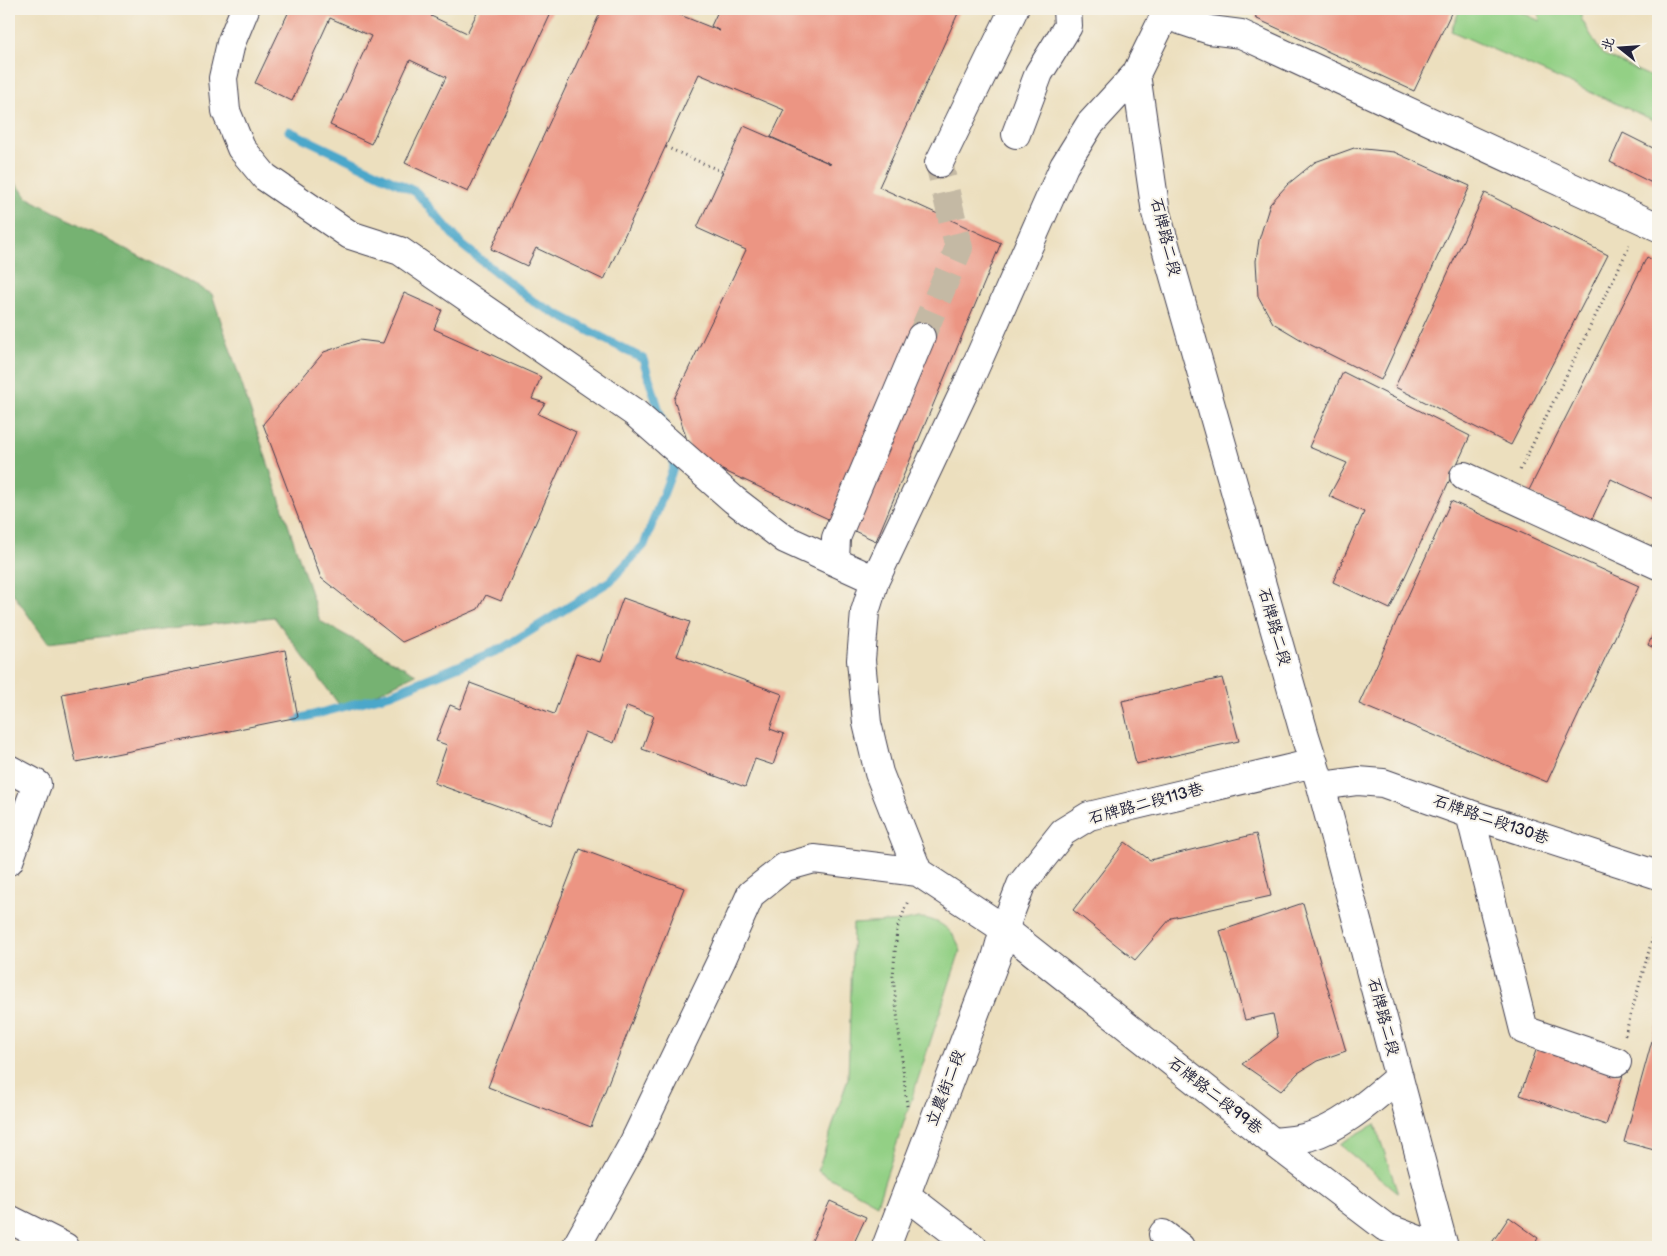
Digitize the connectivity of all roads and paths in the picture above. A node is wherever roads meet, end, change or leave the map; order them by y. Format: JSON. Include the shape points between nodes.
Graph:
{"nodes":[{"id":1,"x":245,"y":9,"type":"edge"},
{"id":2,"x":1014,"y":9,"type":"edge"},
{"id":3,"x":1067,"y":9,"type":"edge"},
{"id":4,"x":1166,"y":12,"type":"edge"},
{"id":5,"x":1136,"y":74,"type":"junction"},
{"id":6,"x":1016,"y":134,"type":"dead end"},
{"id":7,"x":666,"y":147,"type":"dead end"},
{"id":8,"x":939,"y":163,"type":"tunnel mouth"},
{"id":9,"x":723,"y":172,"type":"dead end"},
{"id":10,"x":1650,"y":223,"type":"edge"},
{"id":11,"x":921,"y":337,"type":"tunnel mouth"},
{"id":12,"x":1464,"y":476,"type":"dead end"},
{"id":13,"x":1507,"y":496,"type":"junction"},
{"id":14,"x":835,"y":561,"type":"junction"},
{"id":15,"x":1658,"y":565,"type":"edge"},
{"id":16,"x":874,"y":580,"type":"junction"},
{"id":17,"x":9,"y":769,"type":"edge"},
{"id":18,"x":1317,"y":774,"type":"junction"},
{"id":19,"x":1470,"y":814,"type":"junction"},
{"id":20,"x":9,"y":861,"type":"edge"},
{"id":21,"x":918,"y":872,"type":"junction"},
{"id":22,"x":1658,"y":875,"type":"edge"},
{"id":23,"x":1658,"y":919,"type":"edge"},
{"id":24,"x":1004,"y":929,"type":"junction"},
{"id":25,"x":1617,"y":1062,"type":"joint"},
{"id":26,"x":1399,"y":1077,"type":"junction"},
{"id":27,"x":908,"y":1108,"type":"dead end"},
{"id":28,"x":1273,"y":1142,"type":"junction"},
{"id":29,"x":907,"y":1196,"type":"junction"},
{"id":30,"x":9,"y":1219,"type":"edge"},
{"id":31,"x":65,"y":1247,"type":"edge"},
{"id":32,"x":576,"y":1247,"type":"edge"},
{"id":33,"x":886,"y":1247,"type":"edge"},
{"id":34,"x":973,"y":1247,"type":"edge"},
{"id":35,"x":1436,"y":1247,"type":"edge"},
{"id":36,"x":1444,"y":1247,"type":"edge"}],
"edges":[{"from":1,"to":14,"type":"street","via":[[231,43],[223,78],[226,112],[241,148],[265,177],[350,235],[400,251],[636,413],[734,500],[785,539]]},
{"from":2,"to":8,"type":"street"},
{"from":3,"to":6,"type":"street","via":[[1068,26],[1039,73]]},
{"from":4,"to":5,"type":"street"},
{"from":4,"to":10,"type":"street","via":[[1210,30],[1241,34]]},
{"from":5,"to":16,"type":"street","via":[[1090,124],[1064,166],[969,381]]},
{"from":5,"to":18,"type":"street","name":"石牌路二段","via":[[1156,213]]},
{"from":7,"to":9,"type":"path"},
{"from":10,"to":13,"type":"path"},
{"from":11,"to":14,"type":"street","via":[[836,538]]},
{"from":12,"to":13,"type":"street"},
{"from":13,"to":15,"type":"street"},
{"from":14,"to":16,"type":"street"},
{"from":16,"to":21,"type":"street","via":[[865,612],[861,660],[867,723],[879,773]]},
{"from":17,"to":20,"type":"street","via":[[37,784]]},
{"from":18,"to":19,"type":"street","name":"石牌路二段130巷","via":[[1383,783]]},
{"from":18,"to":24,"type":"street","name":"石牌路二段113巷","via":[[1089,816],[1063,832],[1021,885]]},
{"from":18,"to":26,"type":"street","name":"石牌路二段"},
{"from":19,"to":22,"type":"street","name":"石牌路二段130巷"},
{"from":19,"to":25,"type":"street","via":[[1524,1030]]},
{"from":21,"to":24,"type":"street","name":"石牌路二段99巷"},
{"from":21,"to":27,"type":"path","via":[[897,929],[893,976]]},
{"from":21,"to":32,"type":"street","via":[[814,859],[785,867],[751,894],[633,1144]]},
{"from":23,"to":25,"type":"path"},
{"from":24,"to":28,"type":"street","name":"石牌路二段99巷"},
{"from":24,"to":29,"type":"street","name":"立農街二段"},
{"from":26,"to":28,"type":"street","via":[[1339,1124],[1308,1137]]},
{"from":26,"to":36,"type":"street","name":"石牌路二段"},
{"from":28,"to":35,"type":"street","name":"石牌路二段99巷","via":[[1385,1227]]},
{"from":29,"to":33,"type":"street","name":"立農街二段"},
{"from":29,"to":34,"type":"street"},
{"from":30,"to":31,"type":"street"}]}
